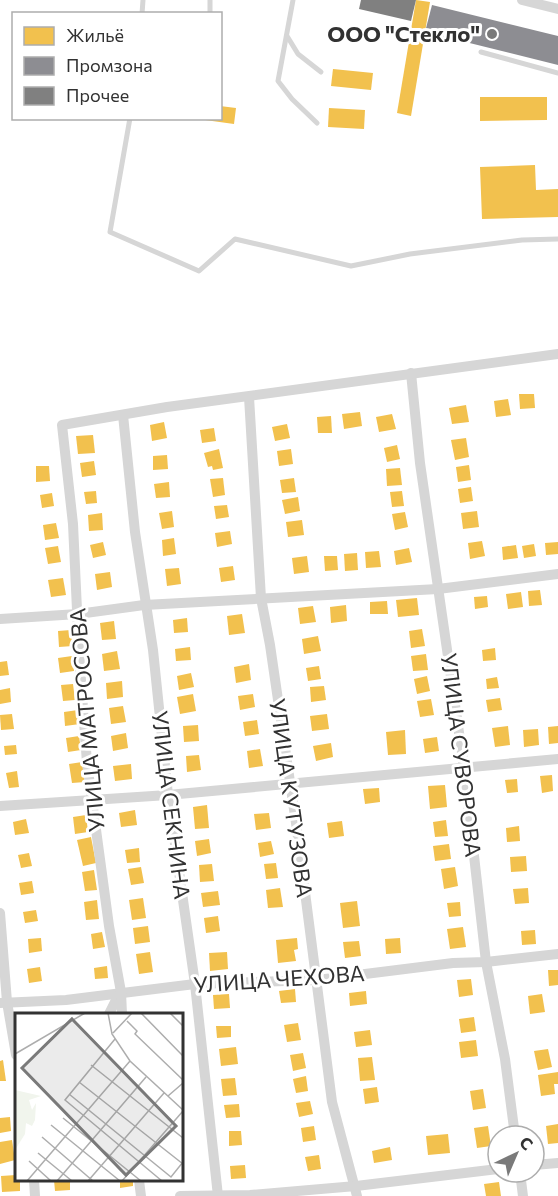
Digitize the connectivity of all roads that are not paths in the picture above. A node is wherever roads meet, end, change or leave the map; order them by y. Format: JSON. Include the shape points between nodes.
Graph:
{"nodes":[{"id":1,"x":293,"y":0,"type":"edge"},
{"id":2,"x":522,"y":0,"type":"edge"},
{"id":3,"x":558,"y":9,"type":"edge"},
{"id":4,"x":287,"y":36,"type":"junction"},
{"id":5,"x":481,"y":52,"type":"dead end"},
{"id":6,"x":321,"y":72,"type":"dead end"},
{"id":7,"x":558,"y":74,"type":"edge"},
{"id":8,"x":130,"y":120,"type":"edge"},
{"id":9,"x":317,"y":123,"type":"dead end"},
{"id":10,"x":558,"y":239,"type":"edge"},
{"id":11,"x":558,"y":354,"type":"edge"},
{"id":12,"x":411,"y":374,"type":"junction"},
{"id":13,"x":249,"y":398,"type":"junction"},
{"id":14,"x":123,"y":415,"type":"junction"},
{"id":15,"x":558,"y":574,"type":"edge"},
{"id":16,"x":438,"y":589,"type":"junction"},
{"id":17,"x":261,"y":598,"type":"junction"},
{"id":18,"x":144,"y":605,"type":"junction"},
{"id":19,"x":78,"y":614,"type":"junction"},
{"id":20,"x":0,"y":619,"type":"edge"},
{"id":21,"x":558,"y":759,"type":"edge"},
{"id":22,"x":464,"y":767,"type":"junction"},
{"id":23,"x":290,"y":784,"type":"junction"},
{"id":24,"x":168,"y":795,"type":"junction"},
{"id":25,"x":92,"y":799,"type":"junction"},
{"id":26,"x":0,"y":806,"type":"edge"},
{"id":27,"x":0,"y":913,"type":"edge"},
{"id":28,"x":558,"y":954,"type":"edge"},
{"id":29,"x":486,"y":962,"type":"junction"},
{"id":30,"x":317,"y":980,"type":"junction"},
{"id":31,"x":195,"y":984,"type":"junction"},
{"id":32,"x":121,"y":992,"type":"junction"},
{"id":33,"x":4,"y":1002,"type":"edge"},
{"id":34,"x":110,"y":1013,"type":"edge"},
{"id":35,"x":122,"y":1013,"type":"edge"},
{"id":36,"x":15,"y":1014,"type":"edge"},
{"id":37,"x":15,"y":1051,"type":"edge"},
{"id":38,"x":513,"y":1124,"type":"edge"},
{"id":39,"x":486,"y":1171,"type":"edge"},
{"id":40,"x":33,"y":1181,"type":"edge"},
{"id":41,"x":139,"y":1181,"type":"edge"},
{"id":42,"x":356,"y":1191,"type":"edge"},
{"id":43,"x":218,"y":1195,"type":"edge"},
{"id":44,"x":35,"y":1196,"type":"edge"},
{"id":45,"x":141,"y":1196,"type":"edge"},
{"id":46,"x":180,"y":1196,"type":"edge"}],
"edges":[{"from":1,"to":4,"type":"lane"},
{"from":2,"to":3,"type":"street"},
{"from":4,"to":6,"type":"lane","via":[[298,54]]},
{"from":4,"to":9,"type":"lane","via":[[278,81]]},
{"from":5,"to":7,"type":"lane"},
{"from":8,"to":10,"type":"lane","via":[[110,232],[199,271],[235,239],[351,266],[433,251]]},
{"from":11,"to":12,"type":"street"},
{"from":12,"to":13,"type":"street"},
{"from":12,"to":16,"type":"street","name":"УЛИЦА СУВОРОВА"},
{"from":13,"to":14,"type":"street"},
{"from":13,"to":17,"type":"street","name":"УЛИЦА КУТУЗОВА"},
{"from":14,"to":18,"type":"street","name":"УЛИЦА СЕКНИНА"},
{"from":14,"to":19,"type":"street","name":"УЛИЦА МАТРОСОВА","via":[[62,425]]},
{"from":15,"to":16,"type":"street"},
{"from":16,"to":17,"type":"street"},
{"from":16,"to":22,"type":"street","name":"УЛИЦА СУВОРОВА"},
{"from":17,"to":18,"type":"street"},
{"from":17,"to":23,"type":"street","name":"УЛИЦА КУТУЗОВА"},
{"from":18,"to":19,"type":"street"},
{"from":18,"to":24,"type":"street","name":"УЛИЦА СЕКНИНА","via":[[153,650]]},
{"from":19,"to":20,"type":"street"},
{"from":19,"to":25,"type":"street","name":"УЛИЦА МАТРОСОВА"},
{"from":21,"to":22,"type":"street"},
{"from":22,"to":23,"type":"street"},
{"from":22,"to":29,"type":"street","name":"УЛИЦА СУВОРОВА"},
{"from":23,"to":24,"type":"street"},
{"from":23,"to":30,"type":"street","name":"УЛИЦА КУТУЗОВА"},
{"from":24,"to":25,"type":"street"},
{"from":24,"to":31,"type":"street","name":"УЛИЦА СЕКНИНА"},
{"from":25,"to":26,"type":"street"},
{"from":25,"to":32,"type":"street","name":"УЛИЦА МАТРОСОВА"},
{"from":27,"to":33,"type":"street"},
{"from":28,"to":29,"type":"street","name":"УЛИЦА ЧЕХОВА"},
{"from":29,"to":30,"type":"street","name":"УЛИЦА ЧЕХОВА"},
{"from":29,"to":38,"type":"street","name":"УЛИЦА СУВОРОВА"},
{"from":30,"to":31,"type":"street","name":"УЛИЦА ЧЕХОВА"},
{"from":30,"to":42,"type":"street","name":"УЛИЦА КУТУЗОВА","via":[[332,1102]]},
{"from":31,"to":32,"type":"street","name":"УЛИЦА ЧЕХОВА"},
{"from":31,"to":43,"type":"street","name":"УЛИЦА СЕКНИНА"},
{"from":32,"to":33,"type":"street","name":"УЛИЦА ЧЕХОВА","via":[[66,1000]]},
{"from":32,"to":34,"type":"street"},
{"from":32,"to":35,"type":"street","name":"УЛИЦА МАТРОСОВА"},
{"from":33,"to":36,"type":"street"},
{"from":33,"to":37,"type":"street"},
{"from":39,"to":42,"type":"street"},
{"from":40,"to":44,"type":"street"},
{"from":41,"to":45,"type":"street"},
{"from":42,"to":43,"type":"street"},
{"from":43,"to":46,"type":"street"}]}
